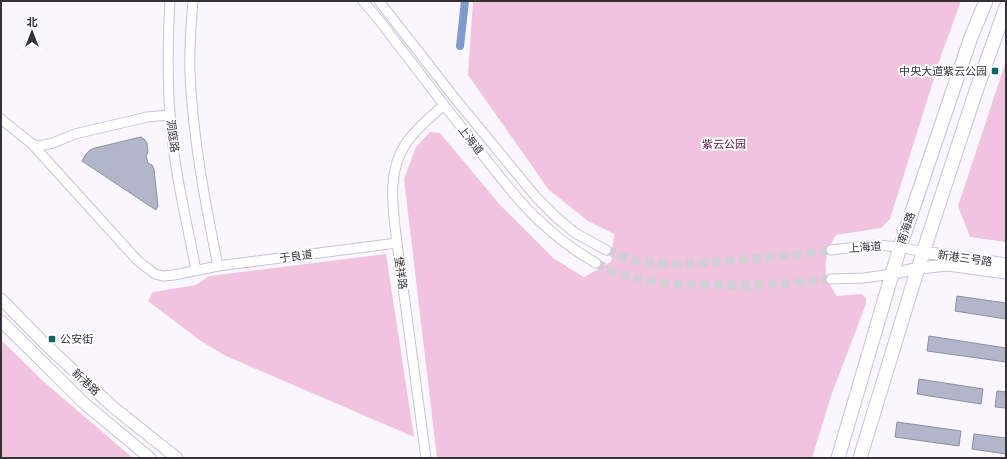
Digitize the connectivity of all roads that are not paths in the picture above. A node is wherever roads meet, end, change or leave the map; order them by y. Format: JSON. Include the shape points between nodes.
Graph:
{"nodes":[{"id":1,"x":170,"y":1,"type":"edge"},
{"id":2,"x":192,"y":1,"type":"edge"},
{"id":3,"x":363,"y":1,"type":"edge"},
{"id":4,"x":379,"y":1,"type":"edge"},
{"id":5,"x":986,"y":1,"type":"edge"},
{"id":6,"x":1006,"y":7,"type":"edge"},
{"id":7,"x":444,"y":105,"type":"junction"},
{"id":8,"x":170,"y":115,"type":"junction"},
{"id":9,"x":1,"y":119,"type":"edge"},
{"id":10,"x":32,"y":144,"type":"junction"},
{"id":11,"x":397,"y":243,"type":"junction"},
{"id":12,"x":900,"y":247,"type":"junction"},
{"id":13,"x":606,"y":250,"type":"tunnel mouth"},
{"id":14,"x":831,"y":250,"type":"tunnel mouth"},
{"id":15,"x":924,"y":252,"type":"junction"},
{"id":16,"x":596,"y":263,"type":"tunnel mouth"},
{"id":17,"x":1006,"y":264,"type":"edge"},
{"id":18,"x":218,"y":266,"type":"junction"},
{"id":19,"x":918,"y":268,"type":"junction"},
{"id":20,"x":196,"y":270,"type":"junction"},
{"id":21,"x":1006,"y":273,"type":"edge"},
{"id":22,"x":892,"y":274,"type":"junction"},
{"id":23,"x":831,"y":279,"type":"tunnel mouth"},
{"id":24,"x":1,"y":299,"type":"edge"},
{"id":25,"x":1,"y":321,"type":"edge"},
{"id":26,"x":147,"y":457,"type":"edge"},
{"id":27,"x":177,"y":458,"type":"edge"},
{"id":28,"x":426,"y":458,"type":"edge"},
{"id":29,"x":838,"y":458,"type":"edge"},
{"id":30,"x":860,"y":458,"type":"edge"}],
"edges":[{"from":1,"to":8,"type":"street","name":"洞庭路"},
{"from":2,"to":18,"type":"street","name":"洞庭路","via":[[192,104],[201,175]]},
{"from":3,"to":7,"type":"street","name":"上海道"},
{"from":4,"to":13,"type":"street","name":"上海道","via":[[536,197],[575,232]]},
{"from":5,"to":12,"type":"highway","name":"南海路"},
{"from":6,"to":15,"type":"highway"},
{"from":7,"to":11,"type":"street","name":"堡祥路","via":[[406,142],[396,164],[393,179]]},
{"from":7,"to":16,"type":"street","name":"上海道","via":[[535,217],[564,242]]},
{"from":8,"to":10,"type":"street","via":[[147,117],[75,134],[47,145]]},
{"from":8,"to":20,"type":"street","name":"洞庭路"},
{"from":9,"to":10,"type":"street","name":"于良道"},
{"from":10,"to":20,"type":"street","name":"于良道","via":[[147,268],[163,276]]},
{"from":11,"to":18,"type":"street","name":"于良道"},
{"from":11,"to":28,"type":"street","name":"堡祥路"},
{"from":12,"to":14,"type":"street","name":"上海道","via":[[875,245]]},
{"from":12,"to":15,"type":"street","name":"上海道"},
{"from":12,"to":22,"type":"highway","name":"南海路"},
{"from":15,"to":17,"type":"main road","name":"新港三号路"},
{"from":15,"to":19,"type":"highway"},
{"from":18,"to":20,"type":"street","name":"于良道"},
{"from":19,"to":21,"type":"main road","name":"新港三号路","via":[[948,265]]},
{"from":19,"to":22,"type":"main road","name":"新港三号路"},
{"from":19,"to":30,"type":"highway"},
{"from":22,"to":23,"type":"street"},
{"from":22,"to":29,"type":"highway","name":"南海路"},
{"from":24,"to":27,"type":"main road","name":"新港路","via":[[113,407]]},
{"from":25,"to":26,"type":"main road","name":"新港路","via":[[85,404]]}]}
